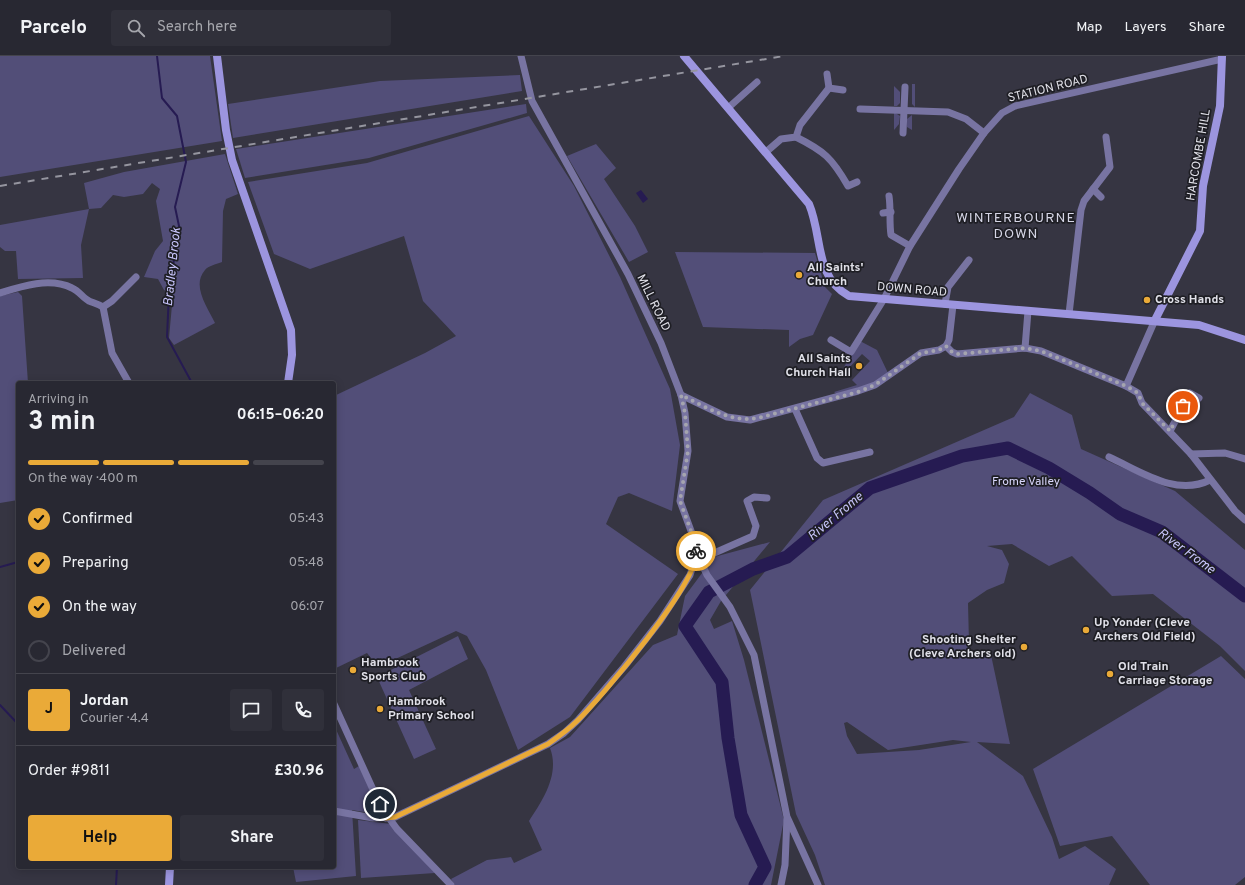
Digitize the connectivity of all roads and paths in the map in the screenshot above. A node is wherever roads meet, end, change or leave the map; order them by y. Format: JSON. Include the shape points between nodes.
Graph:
{"nodes":[{"id":1,"x":217,"y":56,"type":"edge"},
{"id":2,"x":521,"y":56,"type":"edge"},
{"id":3,"x":684,"y":56,"type":"edge"},
{"id":4,"x":1222,"y":57,"type":"edge"},
{"id":5,"x":827,"y":74,"type":"dead end"},
{"id":6,"x":757,"y":82,"type":"dead end"},
{"id":7,"x":829,"y":88,"type":"junction"},
{"id":8,"x":905,"y":88,"type":"dead end"},
{"id":9,"x":843,"y":90,"type":"dead end"},
{"id":10,"x":728,"y":108,"type":"junction"},
{"id":11,"x":860,"y":108,"type":"dead end"},
{"id":12,"x":904,"y":109,"type":"junction"},
{"id":13,"x":903,"y":133,"type":"dead end"},
{"id":14,"x":984,"y":133,"type":"junction"},
{"id":15,"x":796,"y":137,"type":"junction"},
{"id":16,"x":1106,"y":137,"type":"dead end"},
{"id":17,"x":766,"y":152,"type":"junction"},
{"id":18,"x":857,"y":182,"type":"dead end"},
{"id":19,"x":1093,"y":189,"type":"junction"},
{"id":20,"x":889,"y":196,"type":"dead end"},
{"id":21,"x":1101,"y":197,"type":"dead end"},
{"id":22,"x":891,"y":212,"type":"junction"},
{"id":23,"x":883,"y":213,"type":"dead end"},
{"id":24,"x":910,"y":246,"type":"junction"},
{"id":25,"x":969,"y":260,"type":"dead end"},
{"id":26,"x":136,"y":277,"type":"dead end"},
{"id":27,"x":0,"y":293,"type":"edge"},
{"id":28,"x":884,"y":299,"type":"junction"},
{"id":29,"x":949,"y":305,"type":"junction"},
{"id":30,"x":103,"y":307,"type":"junction"},
{"id":31,"x":1028,"y":311,"type":"junction"},
{"id":32,"x":1069,"y":314,"type":"junction"},
{"id":33,"x":1155,"y":320,"type":"junction"},
{"id":34,"x":831,"y":340,"type":"dead end"},
{"id":35,"x":1245,"y":340,"type":"edge"},
{"id":36,"x":946,"y":346,"type":"junction"},
{"id":37,"x":1025,"y":348,"type":"junction"},
{"id":38,"x":128,"y":381,"type":"edge"},
{"id":39,"x":288,"y":381,"type":"edge"},
{"id":40,"x":1126,"y":386,"type":"junction"},
{"id":41,"x":681,"y":395,"type":"junction"},
{"id":42,"x":1199,"y":398,"type":"dead end"},
{"id":43,"x":795,"y":409,"type":"junction"},
{"id":44,"x":1170,"y":431,"type":"junction"},
{"id":45,"x":870,"y":452,"type":"dead end"},
{"id":46,"x":1191,"y":454,"type":"junction"},
{"id":47,"x":1108,"y":457,"type":"dead end"},
{"id":48,"x":1245,"y":459,"type":"edge"},
{"id":49,"x":1210,"y":480,"type":"junction"},
{"id":50,"x":767,"y":498,"type":"dead end"},
{"id":51,"x":1245,"y":520,"type":"edge"},
{"id":52,"x":697,"y":554,"type":"junction"},
{"id":53,"x":336,"y":708,"type":"edge"},
{"id":54,"x":336,"y":811,"type":"edge"},
{"id":55,"x":787,"y":817,"type":"junction"},
{"id":56,"x":388,"y":818,"type":"junction"},
{"id":57,"x":170,"y":869,"type":"edge"},
{"id":58,"x":169,"y":885,"type":"edge"},
{"id":59,"x":451,"y":885,"type":"edge"},
{"id":60,"x":780,"y":885,"type":"edge"},
{"id":61,"x":818,"y":885,"type":"edge"}],
"edges":[{"from":1,"to":39,"type":"street","via":[[232,160],[290,330],[292,355]]},
{"from":2,"to":41,"type":"street","name":"MILL ROAD","via":[[532,101],[628,274],[661,343]]},
{"from":3,"to":10,"type":"street","name":"DOWN ROAD"},
{"from":4,"to":14,"type":"street","name":"STATION ROAD","via":[[1015,106],[1002,112]]},
{"from":4,"to":33,"type":"street","name":"HARCOMBE HILL","via":[[1220,106],[1204,186],[1200,231]]},
{"from":5,"to":7,"type":"street"},
{"from":6,"to":10,"type":"street"},
{"from":7,"to":9,"type":"street"},
{"from":7,"to":15,"type":"street","via":[[800,125]]},
{"from":8,"to":12,"type":"street"},
{"from":10,"to":17,"type":"street","name":"DOWN ROAD"},
{"from":11,"to":12,"type":"street"},
{"from":12,"to":13,"type":"street"},
{"from":12,"to":14,"type":"street","via":[[948,112],[966,119]]},
{"from":14,"to":24,"type":"street","name":"STATION ROAD"},
{"from":15,"to":17,"type":"street","via":[[781,139]]},
{"from":15,"to":18,"type":"street","via":[[819,149],[834,163],[848,186]]},
{"from":16,"to":19,"type":"street","via":[[1110,167]]},
{"from":17,"to":28,"type":"street","name":"DOWN ROAD","via":[[808,204],[813,215],[827,277],[833,285],[849,296]]},
{"from":19,"to":21,"type":"street"},
{"from":19,"to":32,"type":"street","via":[[1081,210]]},
{"from":20,"to":22,"type":"street"},
{"from":22,"to":23,"type":"street"},
{"from":22,"to":24,"type":"street","via":[[891,235]]},
{"from":24,"to":28,"type":"street","name":"STATION ROAD"},
{"from":25,"to":29,"type":"street","via":[[948,287]]},
{"from":26,"to":30,"type":"street"},
{"from":27,"to":30,"type":"street","via":[[34,284],[66,286]]},
{"from":28,"to":29,"type":"street","name":"DOWN ROAD"},
{"from":28,"to":34,"type":"street","name":"STATION ROAD","via":[[851,352]]},
{"from":29,"to":31,"type":"street","name":"DOWN ROAD"},
{"from":29,"to":36,"type":"street","via":[[950,340]]},
{"from":30,"to":38,"type":"street","via":[[112,353]]},
{"from":31,"to":32,"type":"street","name":"DOWN ROAD"},
{"from":31,"to":37,"type":"street"},
{"from":32,"to":33,"type":"street","name":"DOWN ROAD"},
{"from":33,"to":35,"type":"street","name":"DOWN ROAD","via":[[1199,324]]},
{"from":33,"to":40,"type":"street"},
{"from":36,"to":37,"type":"street","via":[[957,354]]},
{"from":36,"to":43,"type":"street","via":[[921,353],[875,385]]},
{"from":37,"to":40,"type":"street","via":[[1041,351]]},
{"from":40,"to":44,"type":"street","via":[[1138,393],[1142,403]]},
{"from":41,"to":43,"type":"street","via":[[727,417],[750,420]]},
{"from":41,"to":52,"type":"street","name":"MILL ROAD","via":[[688,451],[680,501]]},
{"from":42,"to":44,"type":"street","via":[[1190,393]]},
{"from":43,"to":45,"type":"street","via":[[818,458],[823,463]]},
{"from":44,"to":46,"type":"street"},
{"from":46,"to":48,"type":"street","via":[[1225,453]]},
{"from":46,"to":49,"type":"street"},
{"from":47,"to":49,"type":"street","via":[[1172,485],[1190,486]]},
{"from":49,"to":51,"type":"street"},
{"from":50,"to":52,"type":"street","via":[[754,497],[747,501],[756,526],[753,536],[712,554]]},
{"from":52,"to":55,"type":"street","name":"MILL ROAD","via":[[707,575],[730,607],[754,655]]},
{"from":52,"to":56,"type":"street","via":[[690,575],[660,621],[624,667],[564,733],[548,744],[417,808]]},
{"from":53,"to":56,"type":"street"},
{"from":54,"to":56,"type":"street"},
{"from":55,"to":60,"type":"street","via":[[785,865]]},
{"from":55,"to":61,"type":"street"},
{"from":56,"to":59,"type":"street"},
{"from":57,"to":58,"type":"street"}]}
